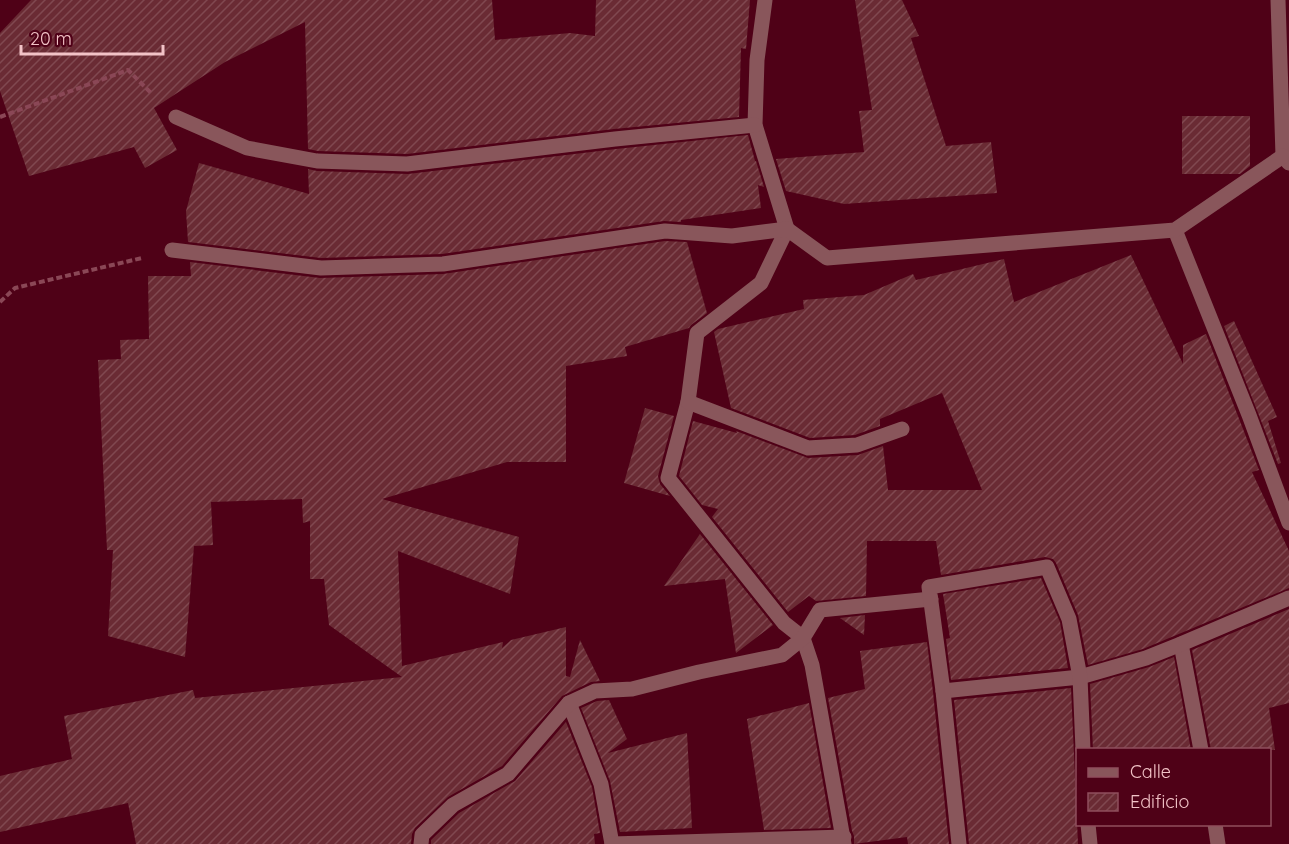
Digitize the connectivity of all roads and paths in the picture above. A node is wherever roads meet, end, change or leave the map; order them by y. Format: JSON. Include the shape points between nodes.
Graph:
{"nodes":[{"id":1,"x":765,"y":0,"type":"edge"},
{"id":2,"x":1278,"y":0,"type":"edge"},
{"id":3,"x":128,"y":70,"type":"dead end"},
{"id":4,"x":0,"y":117,"type":"edge"},
{"id":5,"x":176,"y":117,"type":"dead end"},
{"id":6,"x":755,"y":125,"type":"junction"},
{"id":7,"x":1286,"y":160,"type":"edge"},
{"id":8,"x":787,"y":229,"type":"junction"},
{"id":9,"x":1175,"y":230,"type":"junction"},
{"id":10,"x":172,"y":250,"type":"joint"},
{"id":11,"x":0,"y":302,"type":"edge"},
{"id":12,"x":688,"y":402,"type":"junction"},
{"id":13,"x":902,"y":429,"type":"dead end"},
{"id":14,"x":1289,"y":523,"type":"edge"},
{"id":15,"x":1289,"y":598,"type":"edge"},
{"id":16,"x":931,"y":599,"type":"junction"},
{"id":17,"x":802,"y":638,"type":"junction"},
{"id":18,"x":1181,"y":644,"type":"junction"},
{"id":19,"x":1080,"y":677,"type":"junction"},
{"id":20,"x":943,"y":691,"type":"junction"},
{"id":21,"x":569,"y":704,"type":"junction"},
{"id":22,"x":1083,"y":748,"type":"edge"},
{"id":23,"x":1201,"y":748,"type":"edge"},
{"id":24,"x":1088,"y":826,"type":"edge"},
{"id":25,"x":1215,"y":826,"type":"edge"},
{"id":26,"x":844,"y":841,"type":"edge"},
{"id":27,"x":421,"y":844,"type":"edge"},
{"id":28,"x":612,"y":844,"type":"edge"},
{"id":29,"x":958,"y":844,"type":"edge"},
{"id":30,"x":1090,"y":844,"type":"edge"},
{"id":31,"x":1218,"y":844,"type":"edge"}],
"edges":[{"from":1,"to":6,"type":"street","via":[[757,60]]},
{"from":2,"to":7,"type":"street"},
{"from":3,"to":4,"type":"path"},
{"from":5,"to":6,"type":"street","via":[[248,148],[317,161],[407,164]]},
{"from":6,"to":8,"type":"street"},
{"from":7,"to":9,"type":"street"},
{"from":8,"to":9,"type":"street","via":[[827,258]]},
{"from":8,"to":10,"type":"street","via":[[732,236],[665,231],[443,264],[321,267]]},
{"from":8,"to":12,"type":"street","via":[[761,283],[697,333]]},
{"from":9,"to":14,"type":"street"},
{"from":10,"to":11,"type":"path","via":[[15,288]]},
{"from":12,"to":13,"type":"street","via":[[808,448],[857,445]]},
{"from":12,"to":17,"type":"street","via":[[668,478],[784,623]]},
{"from":15,"to":18,"type":"street"},
{"from":16,"to":17,"type":"street","via":[[820,610]]},
{"from":16,"to":19,"type":"street","via":[[929,587],[1047,567],[1069,619]]},
{"from":16,"to":20,"type":"street"},
{"from":17,"to":21,"type":"street","via":[[782,655],[632,689],[596,692]]},
{"from":17,"to":26,"type":"street","via":[[812,665]]},
{"from":18,"to":19,"type":"street"},
{"from":18,"to":23,"type":"street"},
{"from":19,"to":20,"type":"street"},
{"from":19,"to":22,"type":"street"},
{"from":20,"to":29,"type":"street"},
{"from":21,"to":27,"type":"street","via":[[508,774],[453,805],[422,835]]},
{"from":21,"to":28,"type":"street","via":[[601,784]]},
{"from":24,"to":30,"type":"street"},
{"from":25,"to":31,"type":"street"},
{"from":26,"to":28,"type":"street"}]}
